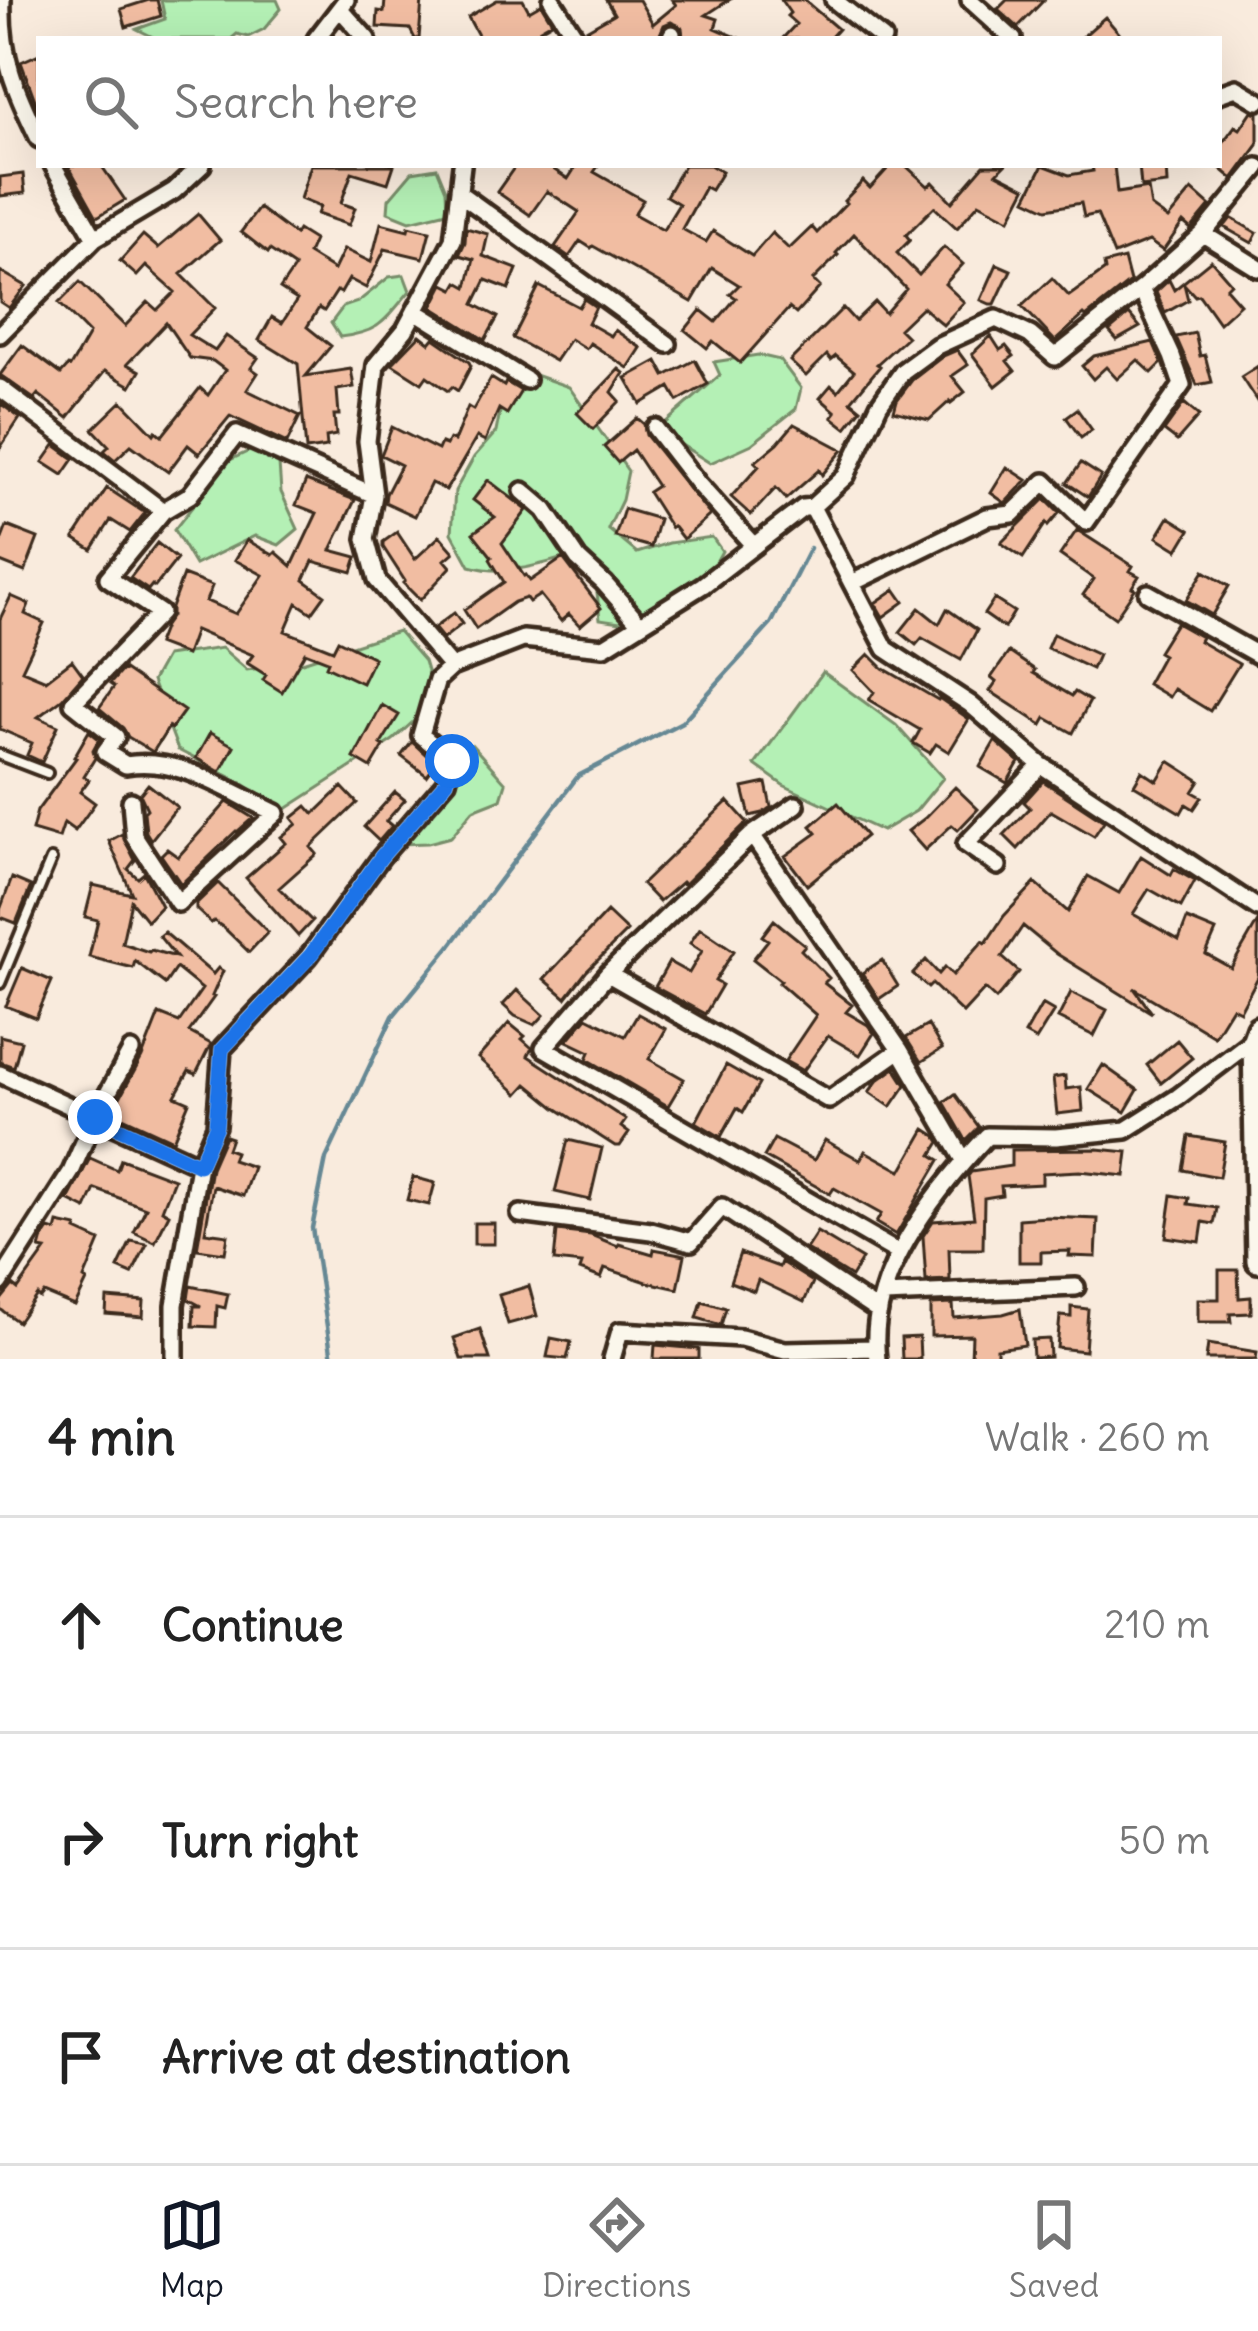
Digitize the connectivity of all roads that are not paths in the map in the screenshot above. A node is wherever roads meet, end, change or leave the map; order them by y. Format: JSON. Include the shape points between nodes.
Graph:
{"nodes":[{"id":1,"x":2,"y":0,"type":"edge"},
{"id":2,"x":552,"y":0,"type":"edge"},
{"id":3,"x":834,"y":0,"type":"edge"},
{"id":4,"x":970,"y":0,"type":"edge"},
{"id":5,"x":344,"y":5,"type":"edge"},
{"id":6,"x":987,"y":6,"type":"edge"},
{"id":7,"x":318,"y":36,"type":"edge"},
{"id":8,"x":365,"y":36,"type":"edge"},
{"id":9,"x":575,"y":36,"type":"edge"},
{"id":10,"x":880,"y":36,"type":"edge"},
{"id":11,"x":1011,"y":36,"type":"edge"},
{"id":12,"x":1222,"y":93,"type":"edge"},
{"id":13,"x":1258,"y":101,"type":"edge"},
{"id":14,"x":36,"y":134,"type":"edge"},
{"id":15,"x":1258,"y":167,"type":"edge"},
{"id":16,"x":55,"y":168,"type":"edge"},
{"id":17,"x":199,"y":168,"type":"edge"},
{"id":18,"x":462,"y":168,"type":"edge"},
{"id":19,"x":459,"y":193,"type":"junction"},
{"id":20,"x":1203,"y":234,"type":"junction"},
{"id":21,"x":95,"y":238,"type":"junction"},
{"id":22,"x":1258,"y":268,"type":"edge"},
{"id":23,"x":1141,"y":289,"type":"junction"},
{"id":24,"x":416,"y":311,"type":"junction"},
{"id":25,"x":0,"y":334,"type":"edge"},
{"id":26,"x":668,"y":344,"type":"dead end"},
{"id":27,"x":526,"y":380,"type":"dead end"},
{"id":28,"x":0,"y":388,"type":"edge"},
{"id":29,"x":655,"y":428,"type":"dead end"},
{"id":30,"x":523,"y":491,"type":"dead end"},
{"id":31,"x":374,"y":495,"type":"junction"},
{"id":32,"x":812,"y":507,"type":"junction"},
{"id":33,"x":163,"y":511,"type":"junction"},
{"id":34,"x":754,"y":546,"type":"junction"},
{"id":35,"x":852,"y":583,"type":"junction"},
{"id":36,"x":1148,"y":593,"type":"dead end"},
{"id":37,"x":640,"y":624,"type":"junction"},
{"id":38,"x":1258,"y":655,"type":"edge"},
{"id":39,"x":451,"y":667,"type":"junction"},
{"id":40,"x":0,"y":754,"type":"edge"},
{"id":41,"x":1041,"y":765,"type":"junction"},
{"id":42,"x":47,"y":772,"type":"dead end"},
{"id":43,"x":131,"y":801,"type":"dead end"},
{"id":44,"x":796,"y":805,"type":"dead end"},
{"id":45,"x":752,"y":835,"type":"junction"},
{"id":46,"x":51,"y":860,"type":"dead end"},
{"id":47,"x":998,"y":866,"type":"dead end"},
{"id":48,"x":1258,"y":908,"type":"edge"},
{"id":49,"x":608,"y":974,"type":"junction"},
{"id":50,"x":0,"y":982,"type":"edge"},
{"id":51,"x":1256,"y":1036,"type":"edge"},
{"id":52,"x":900,"y":1050,"type":"junction"},
{"id":53,"x":131,"y":1051,"type":"dead end"},
{"id":54,"x":0,"y":1074,"type":"edge"},
{"id":55,"x":95,"y":1117,"type":"junction"},
{"id":56,"x":964,"y":1160,"type":"junction"},
{"id":57,"x":199,"y":1165,"type":"junction"},
{"id":58,"x":520,"y":1214,"type":"dead end"},
{"id":59,"x":897,"y":1252,"type":"junction"},
{"id":60,"x":1258,"y":1261,"type":"edge"},
{"id":61,"x":0,"y":1283,"type":"edge"},
{"id":62,"x":1076,"y":1287,"type":"dead end"},
{"id":63,"x":882,"y":1304,"type":"junction"},
{"id":64,"x":876,"y":1353,"type":"edge"},
{"id":65,"x":175,"y":1359,"type":"edge"},
{"id":66,"x":612,"y":1359,"type":"edge"}],
"edges":[{"from":1,"to":14,"type":"street","via":[[11,80]]},
{"from":2,"to":9,"type":"street"},
{"from":3,"to":10,"type":"street"},
{"from":4,"to":6,"type":"street"},
{"from":5,"to":7,"type":"street"},
{"from":5,"to":8,"type":"street"},
{"from":6,"to":11,"type":"street"},
{"from":12,"to":13,"type":"street","via":[[1236,88]]},
{"from":15,"to":20,"type":"street"},
{"from":16,"to":21,"type":"street"},
{"from":17,"to":21,"type":"street"},
{"from":18,"to":19,"type":"street"},
{"from":19,"to":24,"type":"street","via":[[453,240]]},
{"from":19,"to":26,"type":"street"},
{"from":20,"to":22,"type":"street"},
{"from":20,"to":23,"type":"street"},
{"from":21,"to":25,"type":"street"},
{"from":23,"to":32,"type":"street","via":[[1055,357],[996,319],[937,346],[903,371],[846,476]]},
{"from":23,"to":35,"type":"street","via":[[1182,385],[1086,522],[1045,482],[1012,514],[987,517]]},
{"from":24,"to":27,"type":"street"},
{"from":24,"to":31,"type":"street","via":[[376,365],[367,441]]},
{"from":28,"to":33,"type":"street"},
{"from":29,"to":34,"type":"street"},
{"from":30,"to":37,"type":"street"},
{"from":31,"to":33,"type":"street","via":[[237,434],[190,496]]},
{"from":31,"to":39,"type":"street","via":[[366,539],[377,580]]},
{"from":32,"to":34,"type":"street"},
{"from":32,"to":35,"type":"street"},
{"from":33,"to":43,"type":"street","via":[[108,578],[160,614],[73,703],[116,737],[105,752],[126,765],[178,766],[276,813],[178,903],[134,836]]},
{"from":34,"to":37,"type":"street"},
{"from":35,"to":41,"type":"street","via":[[886,649],[970,704]]},
{"from":36,"to":38,"type":"street"},
{"from":37,"to":39,"type":"street","via":[[604,647],[523,639]]},
{"from":39,"to":57,"type":"street","via":[[437,680],[421,735],[452,761],[447,781],[310,956],[222,1049],[216,1126]]},
{"from":40,"to":42,"type":"lane"},
{"from":41,"to":47,"type":"street","via":[[966,844]]},
{"from":41,"to":48,"type":"street"},
{"from":44,"to":45,"type":"street"},
{"from":45,"to":49,"type":"street"},
{"from":45,"to":52,"type":"street"},
{"from":46,"to":50,"type":"lane"},
{"from":49,"to":52,"type":"street","via":[[829,1100]]},
{"from":49,"to":59,"type":"street","via":[[544,1048]]},
{"from":51,"to":56,"type":"street","via":[[1126,1130],[988,1136]]},
{"from":51,"to":60,"type":"street"},
{"from":52,"to":56,"type":"street"},
{"from":53,"to":55,"type":"street"},
{"from":54,"to":55,"type":"street"},
{"from":55,"to":57,"type":"street"},
{"from":55,"to":61,"type":"street","via":[[71,1172]]},
{"from":56,"to":59,"type":"street"},
{"from":57,"to":65,"type":"street","via":[[175,1305]]},
{"from":58,"to":63,"type":"street","via":[[691,1242],[722,1208]]},
{"from":59,"to":63,"type":"street"},
{"from":62,"to":63,"type":"street"},
{"from":63,"to":64,"type":"street"},
{"from":64,"to":66,"type":"street","via":[[620,1331]]}]}
